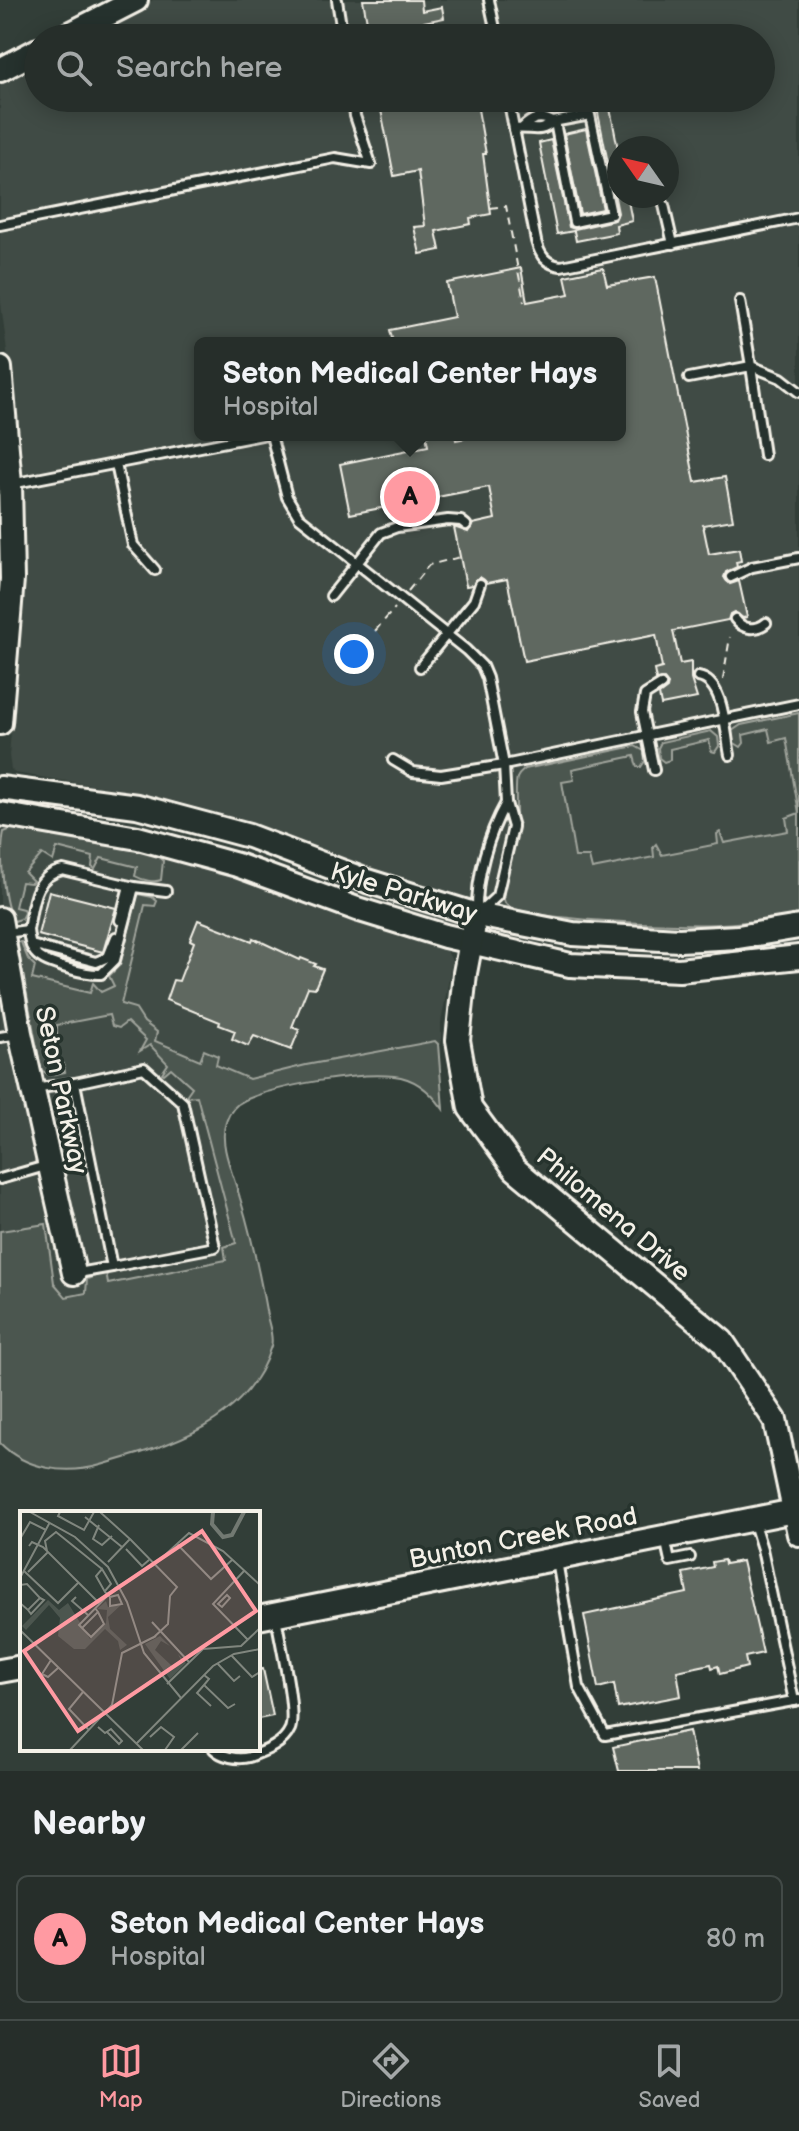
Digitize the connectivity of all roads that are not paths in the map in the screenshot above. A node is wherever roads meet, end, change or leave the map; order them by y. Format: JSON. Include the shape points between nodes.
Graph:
{"nodes":[{"id":1,"x":136,"y":0,"type":"edge"},
{"id":2,"x":337,"y":0,"type":"edge"},
{"id":3,"x":489,"y":0,"type":"edge"},
{"id":4,"x":89,"y":24,"type":"edge"},
{"id":5,"x":341,"y":24,"type":"edge"},
{"id":6,"x":494,"y":24,"type":"edge"},
{"id":7,"x":24,"y":57,"type":"edge"},
{"id":8,"x":0,"y":70,"type":"edge"},
{"id":9,"x":355,"y":112,"type":"edge"},
{"id":10,"x":513,"y":112,"type":"edge"},
{"id":11,"x":554,"y":122,"type":"junction"},
{"id":12,"x":518,"y":128,"type":"junction"},
{"id":13,"x":665,"y":208,"type":"edge"},
{"id":14,"x":799,"y":218,"type":"edge"},
{"id":15,"x":0,"y":225,"type":"edge"},
{"id":16,"x":673,"y":244,"type":"junction"},
{"id":17,"x":740,"y":301,"type":"dead end"},
{"id":18,"x":751,"y":366,"type":"junction"},
{"id":19,"x":0,"y":368,"type":"edge"},
{"id":20,"x":689,"y":378,"type":"dead end"},
{"id":21,"x":799,"y":392,"type":"edge"},
{"id":22,"x":232,"y":441,"type":"edge"},
{"id":23,"x":272,"y":441,"type":"edge"},
{"id":24,"x":764,"y":455,"type":"dead end"},
{"id":25,"x":116,"y":464,"type":"junction"},
{"id":26,"x":5,"y":484,"type":"edge"},
{"id":27,"x":466,"y":525,"type":"dead end"},
{"id":28,"x":799,"y":558,"type":"edge"},
{"id":29,"x":357,"y":564,"type":"junction"},
{"id":30,"x":155,"y":570,"type":"dead end"},
{"id":31,"x":731,"y":577,"type":"dead end"},
{"id":32,"x":480,"y":584,"type":"dead end"},
{"id":33,"x":331,"y":596,"type":"dead end"},
{"id":34,"x":735,"y":619,"type":"dead end"},
{"id":35,"x":766,"y":623,"type":"dead end"},
{"id":36,"x":446,"y":635,"type":"junction"},
{"id":37,"x":420,"y":667,"type":"dead end"},
{"id":38,"x":698,"y":677,"type":"dead end"},
{"id":39,"x":661,"y":685,"type":"dead end"},
{"id":40,"x":799,"y":704,"type":"edge"},
{"id":41,"x":723,"y":720,"type":"junction"},
{"id":42,"x":0,"y":723,"type":"edge"},
{"id":43,"x":647,"y":735,"type":"junction"},
{"id":44,"x":730,"y":755,"type":"dead end"},
{"id":45,"x":393,"y":760,"type":"dead end"},
{"id":46,"x":504,"y":765,"type":"junction"},
{"id":47,"x":654,"y":770,"type":"dead end"},
{"id":48,"x":0,"y":788,"type":"edge"},
{"id":49,"x":506,"y":803,"type":"junction"},
{"id":50,"x":0,"y":814,"type":"edge"},
{"id":51,"x":132,"y":886,"type":"junction"},
{"id":52,"x":166,"y":891,"type":"dead end"},
{"id":53,"x":477,"y":915,"type":"junction"},
{"id":54,"x":799,"y":927,"type":"edge"},
{"id":55,"x":1,"y":929,"type":"edge"},
{"id":56,"x":28,"y":930,"type":"junction"},
{"id":57,"x":470,"y":943,"type":"junction"},
{"id":58,"x":799,"y":957,"type":"edge"},
{"id":59,"x":10,"y":1035,"type":"edge"},
{"id":60,"x":75,"y":1083,"type":"junction"},
{"id":61,"x":32,"y":1089,"type":"junction"},
{"id":62,"x":49,"y":1165,"type":"junction"},
{"id":63,"x":3,"y":1176,"type":"edge"},
{"id":64,"x":112,"y":1267,"type":"junction"},
{"id":65,"x":74,"y":1273,"type":"joint"},
{"id":66,"x":753,"y":1519,"type":"junction"},
{"id":67,"x":797,"y":1519,"type":"edge"},
{"id":68,"x":665,"y":1537,"type":"junction"},
{"id":69,"x":690,"y":1557,"type":"dead end"},
{"id":70,"x":557,"y":1560,"type":"junction"},
{"id":71,"x":267,"y":1616,"type":"edge"},
{"id":72,"x":20,"y":1667,"type":"edge"},
{"id":73,"x":0,"y":1671,"type":"edge"},
{"id":74,"x":797,"y":1700,"type":"edge"},
{"id":75,"x":216,"y":1751,"type":"edge"}],
"edges":[{"from":1,"to":4,"type":"street"},
{"from":2,"to":5,"type":"lane"},
{"from":3,"to":6,"type":"lane"},
{"from":7,"to":8,"type":"street"},
{"from":9,"to":15,"type":"lane","via":[[371,164],[335,158]]},
{"from":10,"to":12,"type":"lane"},
{"from":11,"to":11,"type":"lane","via":[[590,115],[611,214],[574,222]]},
{"from":11,"to":12,"type":"lane","via":[[533,132]]},
{"from":12,"to":16,"type":"lane","via":[[536,241],[545,260],[561,266]]},
{"from":13,"to":16,"type":"lane"},
{"from":14,"to":16,"type":"lane"},
{"from":17,"to":18,"type":"lane"},
{"from":18,"to":20,"type":"lane"},
{"from":18,"to":21,"type":"lane"},
{"from":18,"to":24,"type":"lane"},
{"from":19,"to":26,"type":"street"},
{"from":22,"to":25,"type":"lane"},
{"from":23,"to":29,"type":"lane","via":[[292,508]]},
{"from":25,"to":26,"type":"lane"},
{"from":25,"to":30,"type":"lane","via":[[133,545]]},
{"from":26,"to":42,"type":"street","via":[[12,579]]},
{"from":27,"to":29,"type":"lane","via":[[448,520],[388,530]]},
{"from":28,"to":31,"type":"lane"},
{"from":29,"to":33,"type":"lane"},
{"from":29,"to":36,"type":"lane"},
{"from":32,"to":36,"type":"lane","via":[[474,601]]},
{"from":34,"to":35,"type":"lane","via":[[751,629]]},
{"from":36,"to":37,"type":"lane"},
{"from":36,"to":46,"type":"lane","via":[[482,666]]},
{"from":38,"to":41,"type":"lane","via":[[716,688]]},
{"from":39,"to":43,"type":"lane","via":[[643,701]]},
{"from":40,"to":41,"type":"lane"},
{"from":41,"to":43,"type":"lane"},
{"from":41,"to":44,"type":"lane"},
{"from":43,"to":46,"type":"lane"},
{"from":43,"to":47,"type":"lane"},
{"from":45,"to":46,"type":"lane","via":[[429,775]]},
{"from":46,"to":49,"type":"lane"},
{"from":48,"to":53,"type":"street","name":"Kyle Parkway","via":[[137,806],[207,824]]},
{"from":49,"to":53,"type":"lane","via":[[476,890]]},
{"from":49,"to":53,"type":"lane","via":[[513,827],[497,896]]},
{"from":50,"to":57,"type":"street","name":"Kyle Parkway","via":[[176,848]]},
{"from":51,"to":52,"type":"lane"},
{"from":51,"to":56,"type":"lane","via":[[53,872],[36,890]]},
{"from":51,"to":56,"type":"lane","via":[[115,960],[101,974],[42,959],[30,944]]},
{"from":53,"to":54,"type":"street","name":"Kyle Parkway","via":[[573,934],[664,939],[738,937]]},
{"from":53,"to":57,"type":"street","name":"Philomena Drive"},
{"from":55,"to":56,"type":"lane"},
{"from":55,"to":59,"type":"street","name":"Seton Parkway"},
{"from":57,"to":58,"type":"street","name":"Kyle Parkway","via":[[570,965],[679,970]]},
{"from":57,"to":67,"type":"street","name":"Philomena Drive","via":[[458,1040],[470,1108],[515,1169],[722,1341],[775,1420]]},
{"from":59,"to":61,"type":"street","name":"Seton Parkway"},
{"from":60,"to":61,"type":"lane"},
{"from":60,"to":64,"type":"lane"},
{"from":60,"to":64,"type":"lane","via":[[144,1068],[183,1103],[215,1247]]},
{"from":61,"to":62,"type":"street","name":"Seton Parkway"},
{"from":62,"to":63,"type":"lane"},
{"from":62,"to":65,"type":"street","name":"Seton Parkway"},
{"from":64,"to":65,"type":"lane"},
{"from":66,"to":67,"type":"street","name":"Bunton Creek Road"},
{"from":66,"to":68,"type":"street","name":"Bunton Creek Road"},
{"from":66,"to":74,"type":"lane"},
{"from":68,"to":69,"type":"lane","via":[[670,1561]]},
{"from":68,"to":70,"type":"street","name":"Bunton Creek Road"},
{"from":70,"to":71,"type":"street","name":"Bunton Creek Road"},
{"from":70,"to":74,"type":"lane","via":[[579,1687],[605,1735]]},
{"from":71,"to":75,"type":"lane","via":[[291,1710],[290,1729],[272,1749],[243,1759]]},
{"from":72,"to":73,"type":"street"}]}
